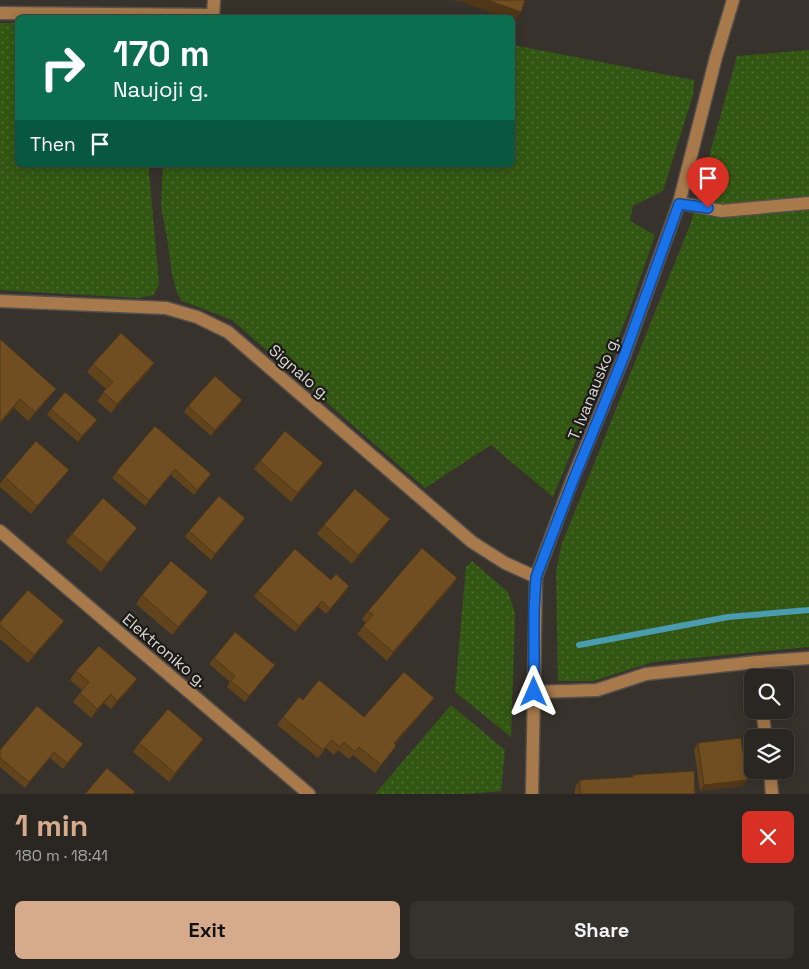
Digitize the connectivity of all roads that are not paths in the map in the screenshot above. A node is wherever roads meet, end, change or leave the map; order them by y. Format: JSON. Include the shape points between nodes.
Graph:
{"nodes":[{"id":1,"x":214,"y":0,"type":"edge"},
{"id":2,"x":733,"y":0,"type":"edge"},
{"id":3,"x":0,"y":13,"type":"edge"},
{"id":4,"x":809,"y":203,"type":"edge"},
{"id":5,"x":679,"y":204,"type":"junction"},
{"id":6,"x":0,"y":301,"type":"edge"},
{"id":7,"x":0,"y":530,"type":"edge"},
{"id":8,"x":536,"y":577,"type":"junction"},
{"id":9,"x":809,"y":658,"type":"edge"},
{"id":10,"x":756,"y":662,"type":"junction"},
{"id":11,"x":757,"y":669,"type":"edge"},
{"id":12,"x":534,"y":692,"type":"junction"},
{"id":13,"x":771,"y":779,"type":"edge"},
{"id":14,"x":309,"y":794,"type":"edge"},
{"id":15,"x":532,"y":794,"type":"edge"},
{"id":16,"x":772,"y":794,"type":"edge"}],
"edges":[{"from":1,"to":3,"type":"street","via":[[213,15]]},
{"from":2,"to":5,"type":"street","name":"T. Ivanausko g."},
{"from":4,"to":5,"type":"street","via":[[722,211]]},
{"from":5,"to":8,"type":"street","name":"T. Ivanausko g.","via":[[624,356]]},
{"from":6,"to":8,"type":"street","name":"Signalo g.","via":[[166,308],[197,317],[228,332],[472,542],[505,563]]},
{"from":7,"to":14,"type":"street","name":"Elektroniko g."},
{"from":8,"to":12,"type":"street","name":"T. Ivanausko g."},
{"from":9,"to":10,"type":"street"},
{"from":10,"to":11,"type":"street"},
{"from":10,"to":12,"type":"street","via":[[646,674],[597,690]]},
{"from":12,"to":15,"type":"street","name":"T. Ivanausko g."},
{"from":13,"to":16,"type":"street"}]}
